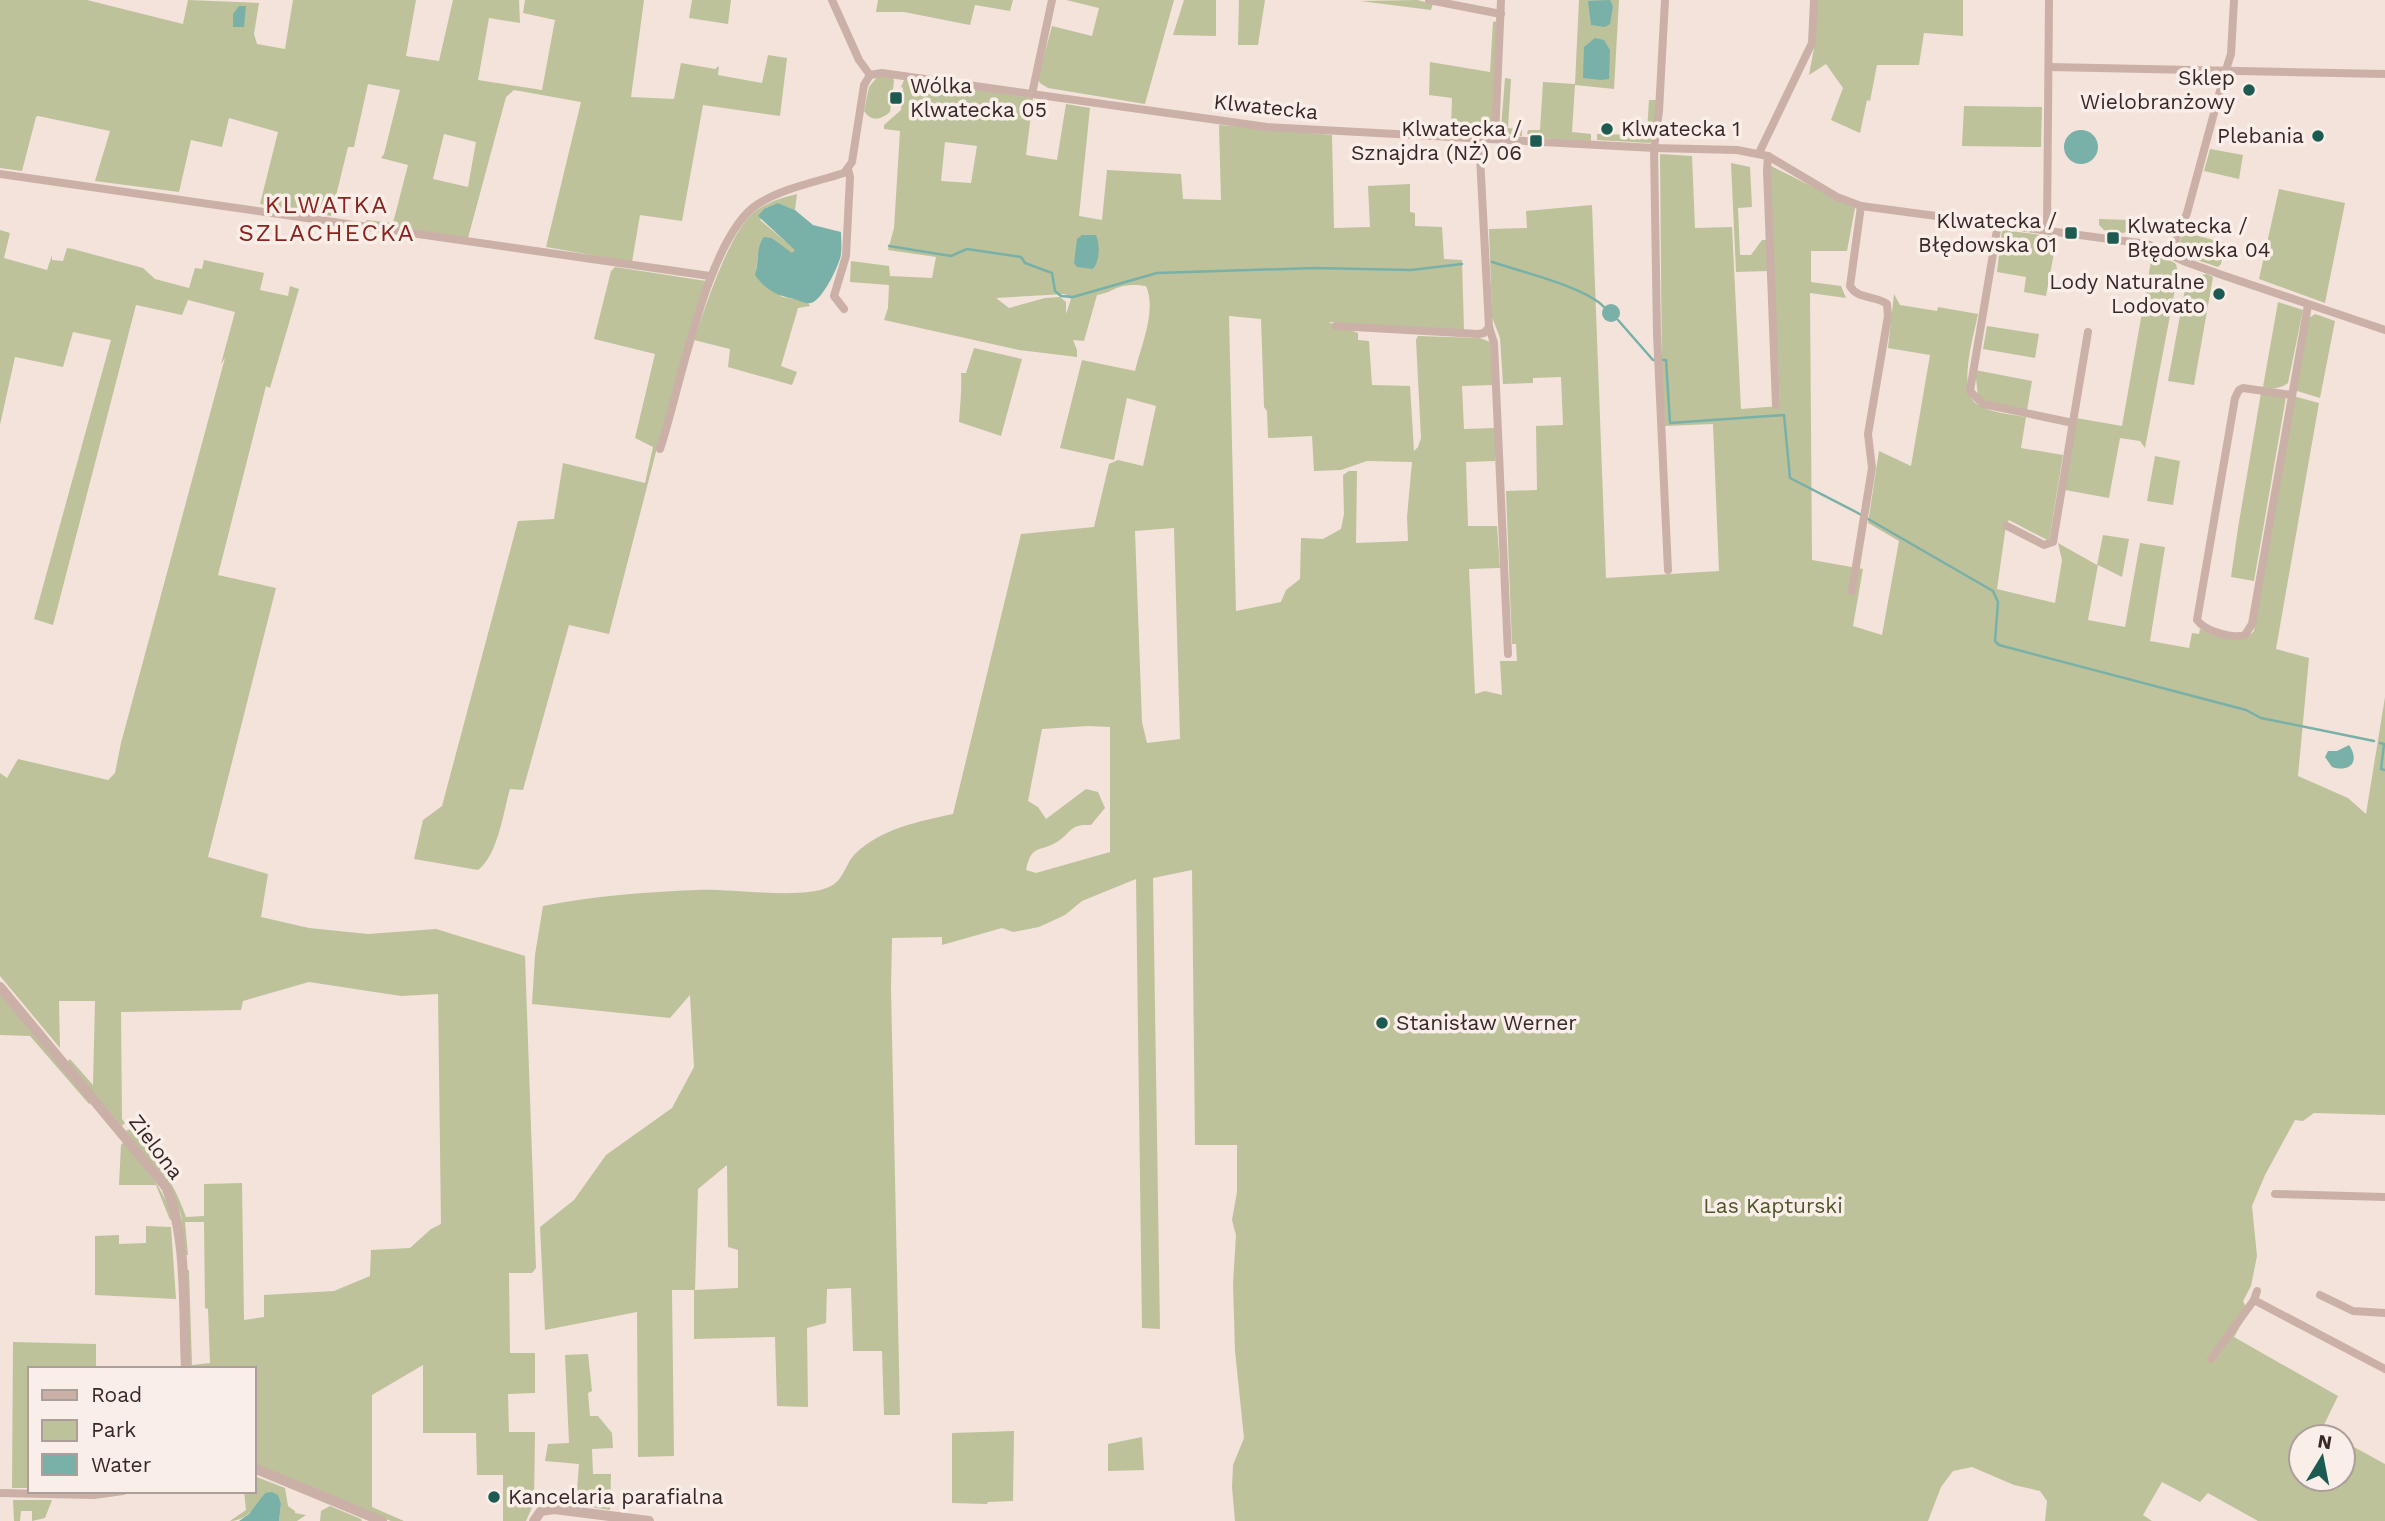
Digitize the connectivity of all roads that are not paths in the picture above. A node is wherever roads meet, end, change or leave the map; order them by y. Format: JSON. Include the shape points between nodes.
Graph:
{"nodes":[{"id":1,"x":832,"y":0,"type":"edge"},
{"id":2,"x":1052,"y":0,"type":"edge"},
{"id":3,"x":1430,"y":0,"type":"edge"},
{"id":4,"x":1501,"y":0,"type":"edge"},
{"id":5,"x":1665,"y":0,"type":"edge"},
{"id":6,"x":1814,"y":0,"type":"edge"},
{"id":7,"x":2049,"y":0,"type":"edge"},
{"id":8,"x":2234,"y":0,"type":"edge"},
{"id":9,"x":1501,"y":14,"type":"junction"},
{"id":10,"x":2049,"y":67,"type":"junction"},
{"id":11,"x":2226,"y":71,"type":"junction"},
{"id":12,"x":2385,"y":74,"type":"edge"},
{"id":13,"x":870,"y":75,"type":"junction"},
{"id":14,"x":1032,"y":94,"type":"junction"},
{"id":15,"x":1479,"y":138,"type":"junction"},
{"id":16,"x":1495,"y":138,"type":"junction"},
{"id":17,"x":1654,"y":148,"type":"junction"},
{"id":18,"x":1759,"y":153,"type":"junction"},
{"id":19,"x":1768,"y":156,"type":"junction"},
{"id":20,"x":848,"y":169,"type":"junction"},
{"id":21,"x":0,"y":174,"type":"edge"},
{"id":22,"x":1861,"y":206,"type":"junction"},
{"id":23,"x":1998,"y":224,"type":"junction"},
{"id":24,"x":2047,"y":230,"type":"junction"},
{"id":25,"x":2170,"y":254,"type":"junction"},
{"id":26,"x":710,"y":276,"type":"junction"},
{"id":27,"x":2308,"y":305,"type":"junction"},
{"id":28,"x":844,"y":309,"type":"dead end"},
{"id":29,"x":1336,"y":326,"type":"dead end"},
{"id":30,"x":1489,"y":327,"type":"junction"},
{"id":31,"x":2385,"y":330,"type":"edge"},
{"id":32,"x":2088,"y":332,"type":"dead end"},
{"id":33,"x":2292,"y":395,"type":"junction"},
{"id":34,"x":1776,"y":405,"type":"dead end"},
{"id":35,"x":2073,"y":423,"type":"junction"},
{"id":36,"x":660,"y":449,"type":"dead end"},
{"id":37,"x":2007,"y":526,"type":"dead end"},
{"id":38,"x":1668,"y":570,"type":"dead end"},
{"id":39,"x":1852,"y":591,"type":"dead end"},
{"id":40,"x":1508,"y":654,"type":"dead end"},
{"id":41,"x":0,"y":987,"type":"edge"},
{"id":42,"x":2275,"y":1194,"type":"dead end"},
{"id":43,"x":2385,"y":1197,"type":"edge"},
{"id":44,"x":2320,"y":1296,"type":"dead end"},
{"id":45,"x":2385,"y":1313,"type":"edge"},
{"id":46,"x":2211,"y":1359,"type":"dead end"},
{"id":47,"x":186,"y":1367,"type":"edge"},
{"id":48,"x":2385,"y":1369,"type":"edge"},
{"id":49,"x":256,"y":1469,"type":"edge"},
{"id":50,"x":0,"y":1493,"type":"edge"},
{"id":51,"x":108,"y":1493,"type":"edge"},
{"id":52,"x":382,"y":1521,"type":"edge"},
{"id":53,"x":534,"y":1521,"type":"edge"},
{"id":54,"x":649,"y":1521,"type":"edge"}],
"edges":[{"from":1,"to":13,"type":"street"},
{"from":2,"to":14,"type":"street"},
{"from":3,"to":9,"type":"street"},
{"from":4,"to":9,"type":"street"},
{"from":5,"to":17,"type":"street"},
{"from":6,"to":18,"type":"street","via":[[1812,43]]},
{"from":7,"to":10,"type":"street"},
{"from":8,"to":11,"type":"street"},
{"from":9,"to":16,"type":"street"},
{"from":10,"to":11,"type":"street"},
{"from":10,"to":24,"type":"street"},
{"from":11,"to":12,"type":"street"},
{"from":11,"to":25,"type":"street","via":[[2187,213]]},
{"from":13,"to":14,"type":"street","name":"Klwatecka","via":[[882,72]]},
{"from":13,"to":20,"type":"street","via":[[864,85]]},
{"from":14,"to":15,"type":"street","name":"Klwatecka","via":[[1267,127]]},
{"from":15,"to":16,"type":"street","name":"Klwatecka"},
{"from":15,"to":30,"type":"street"},
{"from":16,"to":17,"type":"street","name":"Klwatecka"},
{"from":17,"to":18,"type":"street","name":"Klwatecka"},
{"from":17,"to":38,"type":"street"},
{"from":18,"to":19,"type":"street","name":"Klwatecka"},
{"from":19,"to":22,"type":"street","name":"Klwatecka"},
{"from":19,"to":34,"type":"street"},
{"from":20,"to":26,"type":"street","via":[[771,197],[750,210],[733,231]]},
{"from":20,"to":28,"type":"street","via":[[846,256],[834,296]]},
{"from":21,"to":26,"type":"street"},
{"from":22,"to":23,"type":"street","name":"Klwatecka"},
{"from":22,"to":39,"type":"street","via":[[1850,286],[1860,295],[1883,300],[1888,310],[1868,434],[1872,461]]},
{"from":23,"to":24,"type":"street","name":"Klwatecka"},
{"from":23,"to":35,"type":"street","via":[[1970,391],[1983,404]]},
{"from":24,"to":25,"type":"street","name":"Klwatecka","via":[[2147,244]]},
{"from":25,"to":27,"type":"street","name":"Klwatecka"},
{"from":26,"to":36,"type":"street"},
{"from":27,"to":31,"type":"street","name":"Klwatecka"},
{"from":27,"to":33,"type":"street"},
{"from":29,"to":30,"type":"street","via":[[1478,334]]},
{"from":30,"to":40,"type":"street","via":[[1494,343]]},
{"from":32,"to":35,"type":"street"},
{"from":33,"to":33,"type":"street","via":[[2243,388],[2235,398],[2197,620],[2232,636],[2245,635],[2252,624]]},
{"from":35,"to":37,"type":"street","via":[[2053,542],[2044,545]]},
{"from":41,"to":47,"type":"street","name":"Zielona","via":[[166,1187],[179,1234]]},
{"from":42,"to":43,"type":"street"},
{"from":44,"to":45,"type":"street","via":[[2353,1311]]},
{"from":46,"to":48,"type":"street","via":[[2256,1296]]},
{"from":49,"to":52,"type":"street"},
{"from":50,"to":51,"type":"street"},
{"from":53,"to":54,"type":"street","via":[[541,1511],[554,1508]]}]}
